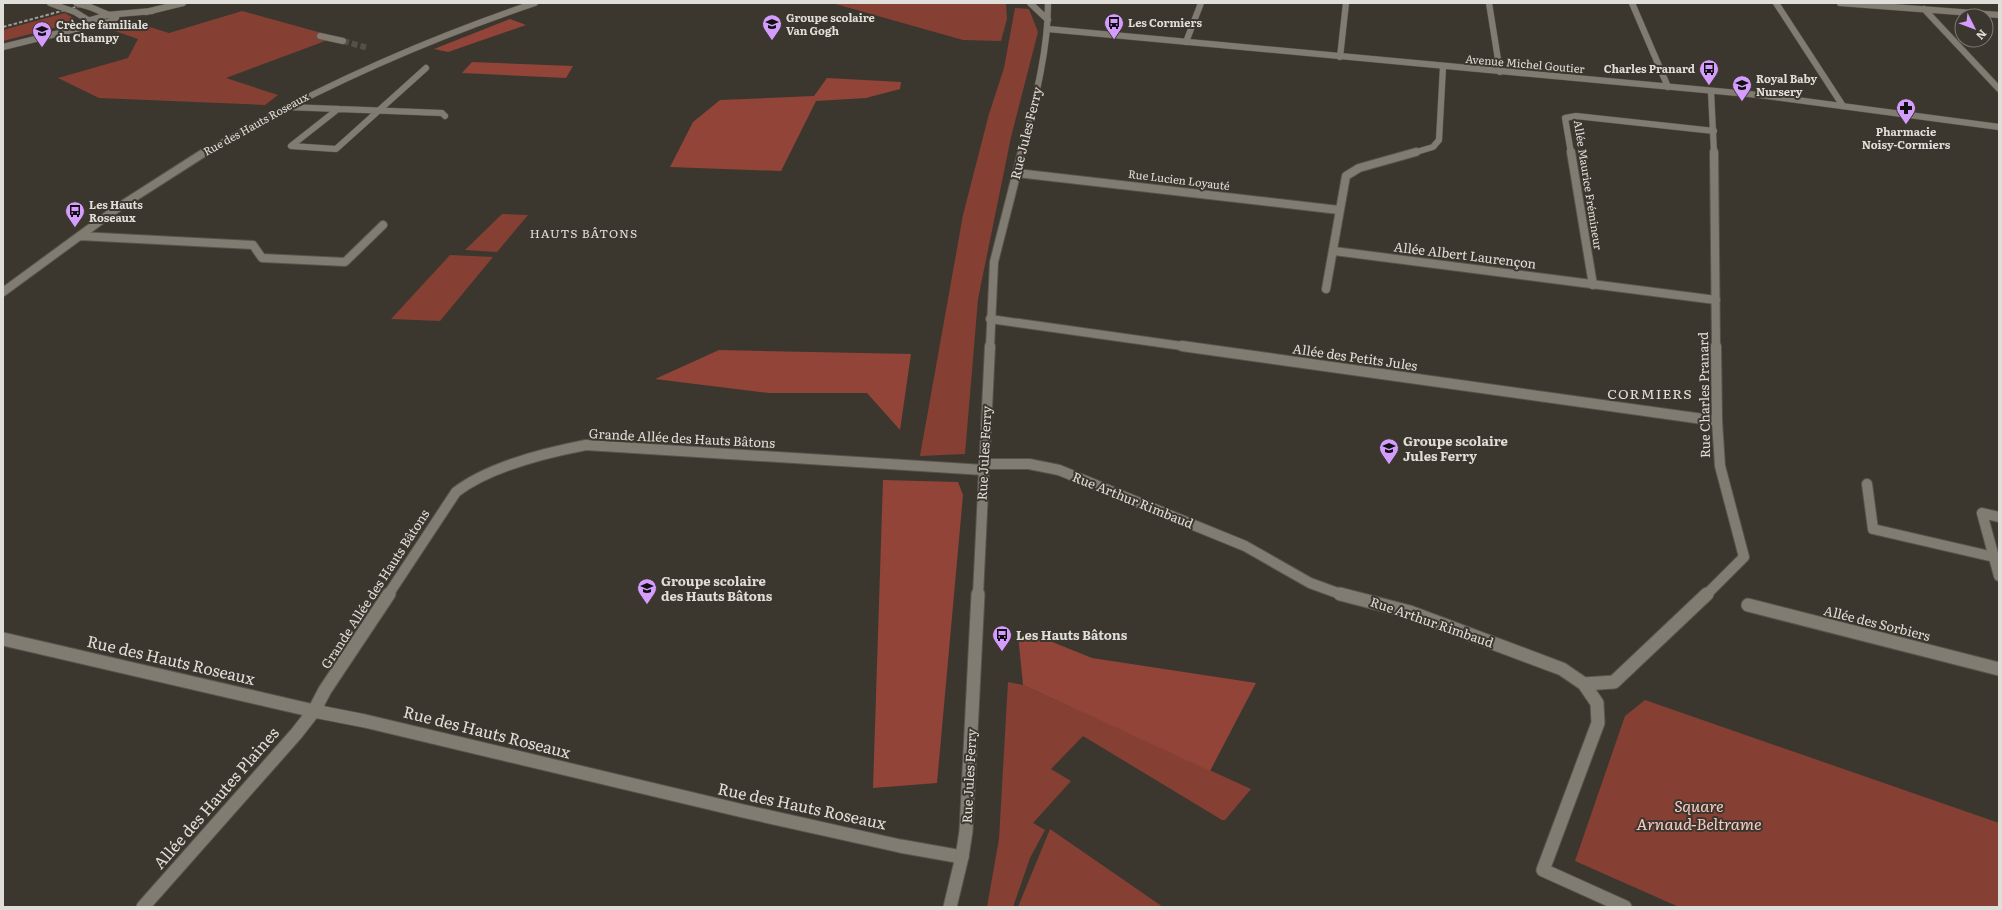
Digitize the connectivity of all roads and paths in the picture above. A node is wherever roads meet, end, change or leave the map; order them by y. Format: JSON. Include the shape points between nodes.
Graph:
{"nodes":[{"id":1,"x":50,"y":3,"type":"edge"},
{"id":2,"x":76,"y":3,"type":"edge"},
{"id":3,"x":183,"y":3,"type":"edge"},
{"id":4,"x":535,"y":3,"type":"edge"},
{"id":5,"x":1030,"y":3,"type":"edge"},
{"id":6,"x":1048,"y":3,"type":"edge"},
{"id":7,"x":1201,"y":3,"type":"edge"},
{"id":8,"x":1346,"y":3,"type":"edge"},
{"id":9,"x":1489,"y":3,"type":"edge"},
{"id":10,"x":1632,"y":3,"type":"edge"},
{"id":11,"x":1776,"y":3,"type":"edge"},
{"id":12,"x":1840,"y":3,"type":"edge"},
{"id":13,"x":1845,"y":3,"type":"edge"},
{"id":14,"x":1924,"y":9,"type":"junction"},
{"id":15,"x":1999,"y":15,"type":"edge"},
{"id":16,"x":111,"y":17,"type":"junction"},
{"id":17,"x":88,"y":20,"type":"junction"},
{"id":18,"x":97,"y":24,"type":"junction"},
{"id":19,"x":1048,"y":25,"type":"junction"},
{"id":20,"x":320,"y":36,"type":"dead end"},
{"id":21,"x":343,"y":42,"type":"tunnel mouth"},
{"id":22,"x":1186,"y":42,"type":"junction"},
{"id":23,"x":3,"y":44,"type":"edge"},
{"id":24,"x":3,"y":47,"type":"edge"},
{"id":25,"x":1340,"y":57,"type":"junction"},
{"id":26,"x":1443,"y":67,"type":"junction"},
{"id":27,"x":426,"y":68,"type":"dead end"},
{"id":28,"x":1500,"y":72,"type":"junction"},
{"id":29,"x":1668,"y":87,"type":"junction"},
{"id":30,"x":1999,"y":89,"type":"edge"},
{"id":31,"x":1711,"y":90,"type":"junction"},
{"id":32,"x":285,"y":106,"type":"junction"},
{"id":33,"x":1843,"y":106,"type":"junction"},
{"id":34,"x":338,"y":109,"type":"junction"},
{"id":35,"x":380,"y":111,"type":"junction"},
{"id":36,"x":445,"y":116,"type":"dead end"},
{"id":37,"x":1999,"y":127,"type":"edge"},
{"id":38,"x":1714,"y":131,"type":"junction"},
{"id":39,"x":1017,"y":173,"type":"junction"},
{"id":40,"x":1339,"y":210,"type":"junction"},
{"id":41,"x":383,"y":225,"type":"dead end"},
{"id":42,"x":80,"y":236,"type":"junction"},
{"id":43,"x":1334,"y":251,"type":"junction"},
{"id":44,"x":1593,"y":285,"type":"junction"},
{"id":45,"x":1326,"y":289,"type":"dead end"},
{"id":46,"x":3,"y":292,"type":"edge"},
{"id":47,"x":1716,"y":300,"type":"junction"},
{"id":48,"x":990,"y":319,"type":"junction"},
{"id":49,"x":1717,"y":421,"type":"junction"},
{"id":50,"x":984,"y":467,"type":"junction"},
{"id":51,"x":1867,"y":484,"type":"dead end"},
{"id":52,"x":1999,"y":517,"type":"edge"},
{"id":53,"x":1994,"y":557,"type":"junction"},
{"id":54,"x":1999,"y":576,"type":"edge"},
{"id":55,"x":1748,"y":605,"type":"dead end"},
{"id":56,"x":3,"y":639,"type":"edge"},
{"id":57,"x":1999,"y":669,"type":"edge"},
{"id":58,"x":1584,"y":684,"type":"junction"},
{"id":59,"x":314,"y":711,"type":"junction"},
{"id":60,"x":962,"y":857,"type":"junction"},
{"id":61,"x":143,"y":907,"type":"edge"},
{"id":62,"x":950,"y":907,"type":"edge"},
{"id":63,"x":1625,"y":907,"type":"edge"}],
"edges":[{"from":1,"to":17,"type":"street","bridge":true,"via":[[76,12]]},
{"from":2,"to":16,"type":"street","bridge":true},
{"from":3,"to":16,"type":"street"},
{"from":4,"to":32,"type":"street","name":"Rue des Hauts Roseaux","via":[[395,55]]},
{"from":5,"to":19,"type":"street"},
{"from":6,"to":19,"type":"street","name":"Rue Jules Ferry"},
{"from":7,"to":22,"type":"street"},
{"from":8,"to":25,"type":"street"},
{"from":9,"to":28,"type":"street"},
{"from":10,"to":29,"type":"street"},
{"from":11,"to":33,"type":"street"},
{"from":12,"to":13,"type":"street"},
{"from":13,"to":14,"type":"street"},
{"from":14,"to":15,"type":"street"},
{"from":14,"to":30,"type":"street"},
{"from":16,"to":17,"type":"street"},
{"from":16,"to":18,"type":"street"},
{"from":17,"to":18,"type":"street"},
{"from":17,"to":23,"type":"street","via":[[53,32]]},
{"from":18,"to":24,"type":"street"},
{"from":19,"to":22,"type":"street","name":"Avenue Michel Goutier"},
{"from":19,"to":39,"type":"street","name":"Rue Jules Ferry","via":[[1039,82]]},
{"from":20,"to":21,"type":"street"},
{"from":22,"to":25,"type":"street","name":"Avenue Michel Goutier"},
{"from":25,"to":26,"type":"street","name":"Avenue Michel Goutier"},
{"from":26,"to":28,"type":"street","name":"Avenue Michel Goutier"},
{"from":26,"to":40,"type":"street","via":[[1439,140],[1433,147],[1360,168],[1346,176]]},
{"from":27,"to":35,"type":"street"},
{"from":28,"to":29,"type":"street","name":"Avenue Michel Goutier"},
{"from":29,"to":31,"type":"street","name":"Avenue Michel Goutier"},
{"from":31,"to":33,"type":"street","name":"Avenue Michel Goutier"},
{"from":31,"to":38,"type":"street","name":"Rue Charles Pranard"},
{"from":32,"to":34,"type":"street"},
{"from":32,"to":42,"type":"street","name":"Rue des Hauts Roseaux","via":[[190,160]]},
{"from":33,"to":37,"type":"street","name":"Avenue Michel Goutier"},
{"from":34,"to":35,"type":"street"},
{"from":34,"to":35,"type":"street","via":[[291,146],[336,148]]},
{"from":35,"to":36,"type":"street"},
{"from":38,"to":44,"type":"street","name":"Allée Maurice Frémineur","via":[[1576,116],[1565,118]]},
{"from":38,"to":47,"type":"street","name":"Rue Charles Pranard"},
{"from":39,"to":40,"type":"street","name":"Rue Lucien Loyauté"},
{"from":39,"to":48,"type":"street","name":"Rue Jules Ferry","via":[[994,262]]},
{"from":40,"to":43,"type":"street"},
{"from":41,"to":42,"type":"street","via":[[345,262],[262,258],[253,245]]},
{"from":42,"to":46,"type":"street","name":"Rue des Hauts Roseaux"},
{"from":43,"to":44,"type":"street","name":"Allée Albert Laurençon"},
{"from":43,"to":45,"type":"street"},
{"from":44,"to":47,"type":"street","name":"Allée Albert Laurençon"},
{"from":47,"to":49,"type":"street","name":"Rue Charles Pranard"},
{"from":48,"to":49,"type":"street","name":"Allée des Petits Jules"},
{"from":48,"to":50,"type":"street","name":"Rue Jules Ferry"},
{"from":49,"to":58,"type":"street","name":"Rue Charles Pranard","via":[[1720,466],[1744,557],[1614,682]]},
{"from":50,"to":58,"type":"street","name":"Rue Arthur Rimbaud","via":[[1029,464],[1059,470],[1245,546],[1310,582],[1341,594],[1410,612],[1562,669]]},
{"from":50,"to":59,"type":"street","name":"Grande Allée des Hauts Bâtons","via":[[586,445],[565,448],[530,459],[481,478],[456,492],[325,690]]},
{"from":50,"to":60,"type":"street","name":"Rue Jules Ferry","via":[[966,831]]},
{"from":51,"to":53,"type":"street","via":[[1873,529]]},
{"from":52,"to":53,"type":"street","via":[[1982,513]]},
{"from":53,"to":54,"type":"street"},
{"from":55,"to":57,"type":"street","name":"Allée des Sorbiers"},
{"from":56,"to":59,"type":"street","name":"Rue des Hauts Roseaux"},
{"from":58,"to":63,"type":"street","name":"Rue Arthur Rimbaud","via":[[1597,703],[1598,723],[1543,870]]},
{"from":59,"to":60,"type":"street","name":"Rue des Hauts Roseaux","via":[[366,721],[916,851]]},
{"from":59,"to":61,"type":"street","name":"Allée des Hautes Plaines"},
{"from":60,"to":62,"type":"street","name":"Rue Jules Ferry"}]}
